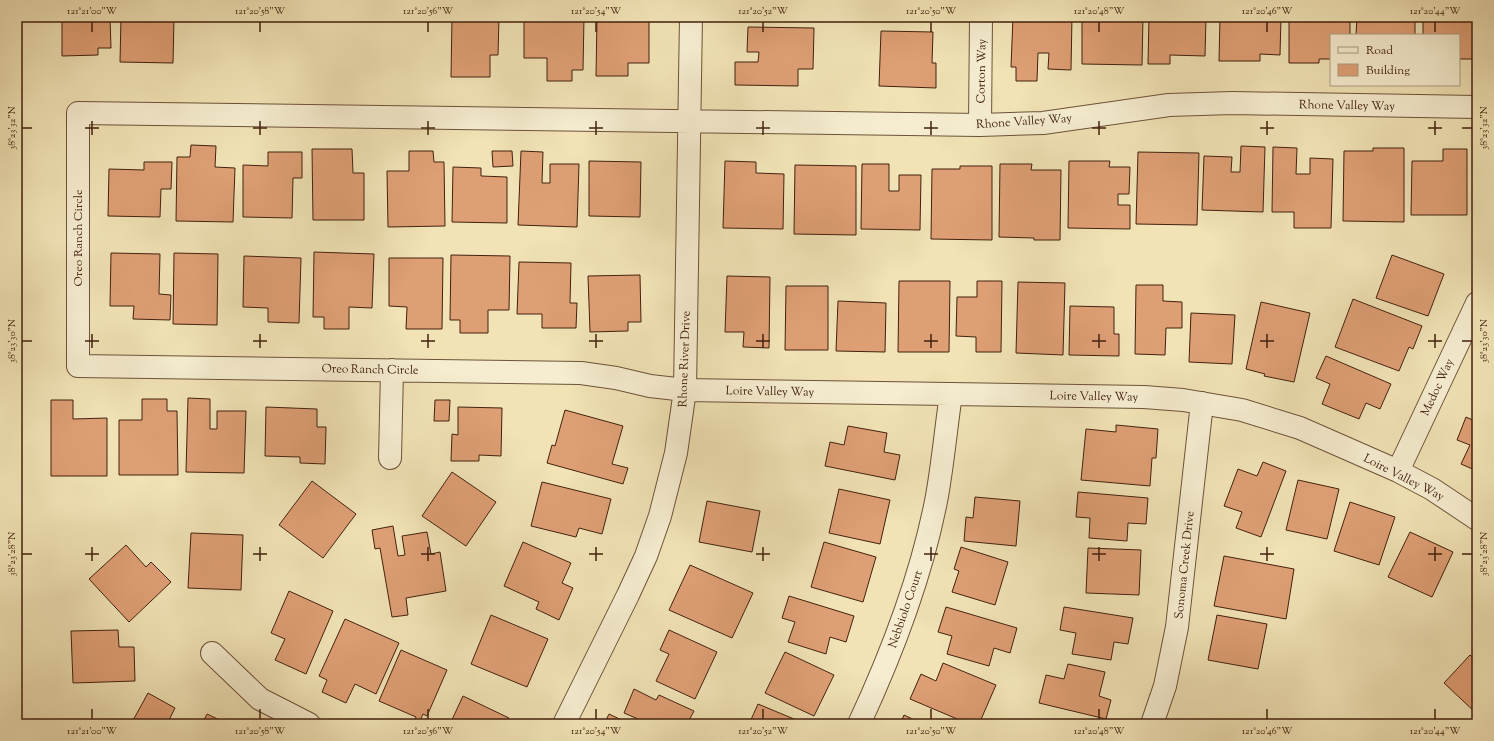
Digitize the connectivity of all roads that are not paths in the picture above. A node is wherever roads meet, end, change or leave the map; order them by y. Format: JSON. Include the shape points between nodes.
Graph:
{"nodes":[{"id":1,"x":691,"y":17,"type":"edge"},
{"id":2,"x":981,"y":17,"type":"edge"},
{"id":3,"x":1477,"y":107,"type":"edge"},
{"id":4,"x":690,"y":121,"type":"junction"},
{"id":5,"x":980,"y":125,"type":"junction"},
{"id":6,"x":1477,"y":303,"type":"edge"},
{"id":7,"x":392,"y":370,"type":"junction"},
{"id":8,"x":685,"y":390,"type":"junction"},
{"id":9,"x":951,"y":394,"type":"junction"},
{"id":10,"x":1202,"y":403,"type":"junction"},
{"id":11,"x":390,"y":458,"type":"dead end"},
{"id":12,"x":1398,"y":472,"type":"junction"},
{"id":13,"x":1477,"y":519,"type":"edge"},
{"id":14,"x":212,"y":653,"type":"dead end"},
{"id":15,"x":309,"y":724,"type":"edge"},
{"id":16,"x":564,"y":724,"type":"edge"},
{"id":17,"x":859,"y":724,"type":"edge"},
{"id":18,"x":1152,"y":724,"type":"edge"}],
"edges":[{"from":1,"to":4,"type":"street","name":"Rhone River Drive"},
{"from":2,"to":5,"type":"street","name":"Corton Way"},
{"from":3,"to":5,"type":"street","name":"Rhone Valley Way","via":[[1232,103],[1169,105],[1043,122]]},
{"from":4,"to":5,"type":"street","name":"Rhone Valley Way"},
{"from":4,"to":7,"type":"street","name":"Oreo Ranch Circle","via":[[78,112],[78,366]]},
{"from":4,"to":8,"type":"street","name":"Rhone River Drive"},
{"from":6,"to":12,"type":"street","name":"Medoc Way"},
{"from":7,"to":8,"type":"street","name":"Oreo Ranch Circle","via":[[581,373]]},
{"from":7,"to":11,"type":"street"},
{"from":8,"to":9,"type":"street","name":"Loire Valley Way"},
{"from":8,"to":16,"type":"street","name":"Rhone River Drive","via":[[676,453],[660,516],[646,556]]},
{"from":9,"to":10,"type":"street","name":"Loire Valley Way","via":[[1144,397]]},
{"from":9,"to":17,"type":"street","name":"Nebbiolo Court","via":[[936,496],[919,571],[904,619]]},
{"from":10,"to":12,"type":"street","name":"Loire Valley Way","via":[[1242,410],[1300,428]]},
{"from":10,"to":18,"type":"street","name":"Sonoma Creek Drive","via":[[1177,627],[1165,686]]},
{"from":12,"to":13,"type":"street","name":"Loire Valley Way","via":[[1432,489]]},
{"from":14,"to":15,"type":"street","via":[[260,699]]}]}
